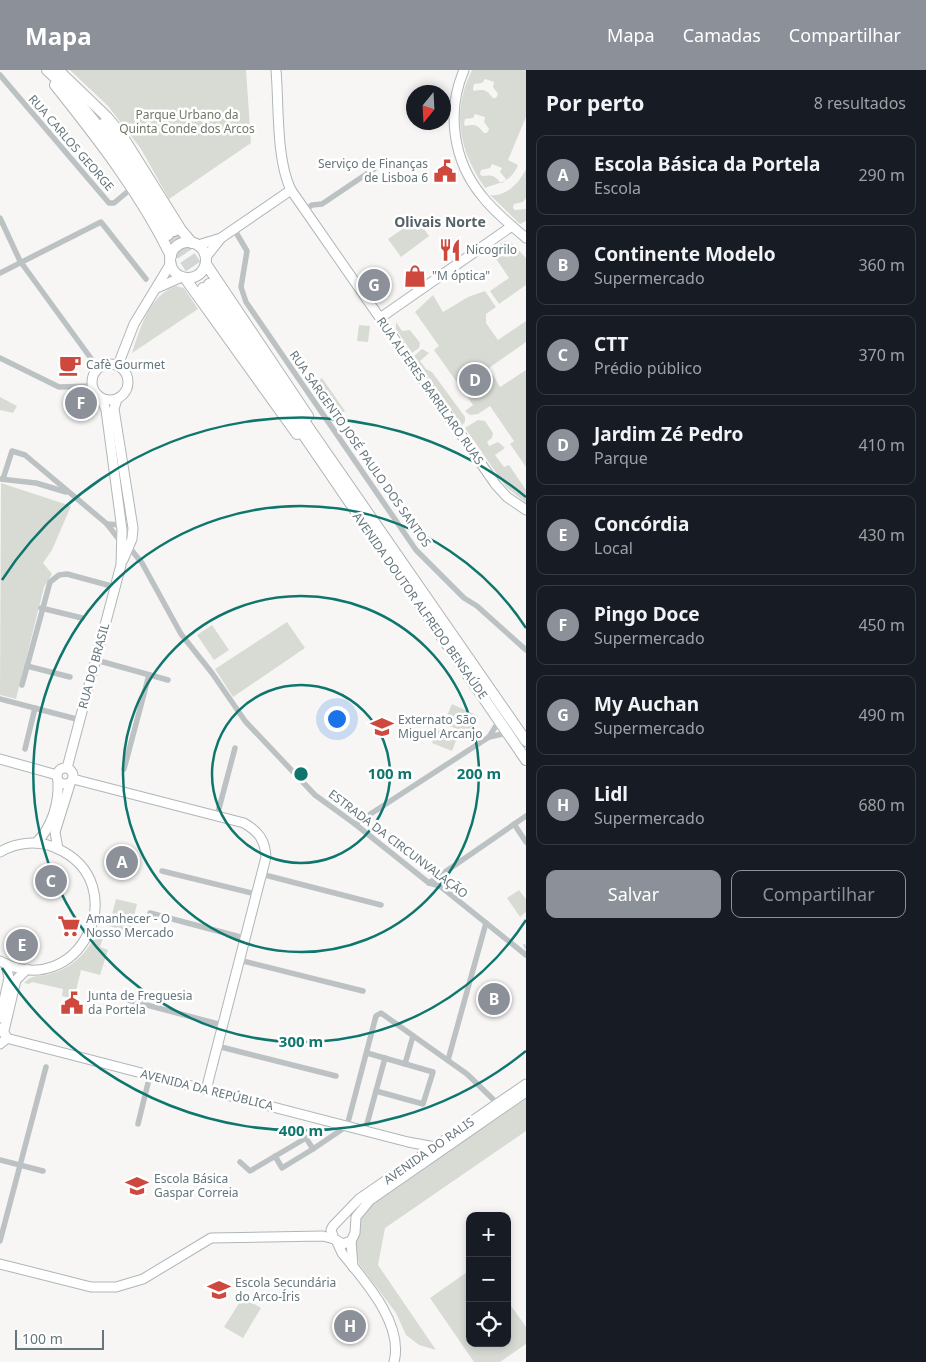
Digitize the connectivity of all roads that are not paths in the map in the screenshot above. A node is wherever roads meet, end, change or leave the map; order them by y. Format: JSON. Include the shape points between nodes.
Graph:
{"nodes":[{"id":1,"x":38,"y":70,"type":"edge"},
{"id":2,"x":47,"y":70,"type":"edge"},
{"id":3,"x":58,"y":70,"type":"edge"},
{"id":4,"x":276,"y":70,"type":"edge"},
{"id":5,"x":464,"y":70,"type":"edge"},
{"id":6,"x":0,"y":75,"type":"edge"},
{"id":7,"x":55,"y":85,"type":"junction"},
{"id":8,"x":88,"y":100,"type":"junction"},
{"id":9,"x":95,"y":124,"type":"junction"},
{"id":10,"x":374,"y":168,"type":"dead end"},
{"id":11,"x":132,"y":188,"type":"junction"},
{"id":12,"x":291,"y":190,"type":"junction"},
{"id":13,"x":305,"y":210,"type":"junction"},
{"id":14,"x":0,"y":218,"type":"edge"},
{"id":15,"x":512,"y":226,"type":"junction"},
{"id":16,"x":234,"y":229,"type":"junction"},
{"id":17,"x":221,"y":238,"type":"junction"},
{"id":18,"x":526,"y":238,"type":"edge"},
{"id":19,"x":195,"y":244,"type":"junction"},
{"id":20,"x":171,"y":260,"type":"junction"},
{"id":21,"x":206,"y":260,"type":"junction"},
{"id":22,"x":20,"y":261,"type":"junction"},
{"id":23,"x":0,"y":273,"type":"edge"},
{"id":24,"x":183,"y":277,"type":"junction"},
{"id":25,"x":146,"y":279,"type":"dead end"},
{"id":26,"x":206,"y":286,"type":"tunnel mouth"},
{"id":27,"x":157,"y":288,"type":"junction"},
{"id":28,"x":380,"y":318,"type":"junction"},
{"id":29,"x":0,"y":358,"type":"edge"},
{"id":30,"x":118,"y":365,"type":"junction"},
{"id":31,"x":98,"y":368,"type":"junction"},
{"id":32,"x":92,"y":386,"type":"junction"},
{"id":33,"x":101,"y":398,"type":"junction"},
{"id":34,"x":117,"y":399,"type":"junction"},
{"id":35,"x":319,"y":450,"type":"junction"},
{"id":36,"x":49,"y":472,"type":"junction"},
{"id":37,"x":2,"y":479,"type":"edge"},
{"id":38,"x":42,"y":484,"type":"junction"},
{"id":39,"x":72,"y":496,"type":"junction"},
{"id":40,"x":526,"y":510,"type":"edge"},
{"id":41,"x":132,"y":521,"type":"junction"},
{"id":42,"x":118,"y":527,"type":"junction"},
{"id":43,"x":126,"y":546,"type":"junction"},
{"id":44,"x":115,"y":587,"type":"junction"},
{"id":45,"x":42,"y":608,"type":"junction"},
{"id":46,"x":82,"y":618,"type":"dead end"},
{"id":47,"x":526,"y":650,"type":"edge"},
{"id":48,"x":96,"y":660,"type":"junction"},
{"id":49,"x":27,"y":666,"type":"junction"},
{"id":50,"x":149,"y":675,"type":"junction"},
{"id":51,"x":70,"y":677,"type":"dead end"},
{"id":52,"x":168,"y":680,"type":"dead end"},
{"id":53,"x":22,"y":685,"type":"dead end"},
{"id":54,"x":0,"y":699,"type":"edge"},
{"id":55,"x":35,"y":708,"type":"junction"},
{"id":56,"x":80,"y":720,"type":"junction"},
{"id":57,"x":499,"y":721,"type":"junction"},
{"id":58,"x":507,"y":733,"type":"junction"},
{"id":59,"x":489,"y":737,"type":"junction"},
{"id":60,"x":526,"y":741,"type":"edge"},
{"id":61,"x":235,"y":748,"type":"dead end"},
{"id":62,"x":25,"y":749,"type":"dead end"},
{"id":63,"x":0,"y":760,"type":"edge"},
{"id":64,"x":526,"y":760,"type":"edge"},
{"id":65,"x":67,"y":768,"type":"junction"},
{"id":66,"x":124,"y":769,"type":"dead end"},
{"id":67,"x":58,"y":778,"type":"junction"},
{"id":68,"x":71,"y":781,"type":"junction"},
{"id":69,"x":217,"y":816,"type":"junction"},
{"id":70,"x":526,"y":816,"type":"edge"},
{"id":71,"x":355,"y":824,"type":"junction"},
{"id":72,"x":514,"y":824,"type":"junction"},
{"id":73,"x":526,"y":842,"type":"edge"},
{"id":74,"x":36,"y":843,"type":"junction"},
{"id":75,"x":58,"y":849,"type":"junction"},
{"id":76,"x":0,"y":852,"type":"edge"},
{"id":77,"x":162,"y":871,"type":"dead end"},
{"id":78,"x":261,"y":874,"type":"junction"},
{"id":79,"x":429,"y":883,"type":"junction"},
{"id":80,"x":256,"y":894,"type":"junction"},
{"id":81,"x":381,"y":905,"type":"dead end"},
{"id":82,"x":150,"y":913,"type":"dead end"},
{"id":83,"x":486,"y":923,"type":"junction"},
{"id":84,"x":244,"y":938,"type":"junction"},
{"id":85,"x":524,"y":951,"type":"edge"},
{"id":86,"x":238,"y":960,"type":"junction"},
{"id":87,"x":3,"y":962,"type":"edge"},
{"id":88,"x":26,"y":969,"type":"junction"},
{"id":89,"x":363,"y":991,"type":"dead end"},
{"id":90,"x":128,"y":1000,"type":"dead end"},
{"id":91,"x":0,"y":1018,"type":"edge"},
{"id":92,"x":222,"y":1025,"type":"junction"},
{"id":93,"x":3,"y":1035,"type":"edge"},
{"id":94,"x":414,"y":1036,"type":"junction"},
{"id":95,"x":217,"y":1046,"type":"junction"},
{"id":96,"x":367,"y":1053,"type":"junction"},
{"id":97,"x":385,"y":1058,"type":"junction"},
{"id":98,"x":448,"y":1060,"type":"junction"},
{"id":99,"x":405,"y":1064,"type":"junction"},
{"id":100,"x":46,"y":1067,"type":"dead end"},
{"id":101,"x":150,"y":1075,"type":"junction"},
{"id":102,"x":336,"y":1076,"type":"dead end"},
{"id":103,"x":526,"y":1084,"type":"edge"},
{"id":104,"x":206,"y":1090,"type":"junction"},
{"id":105,"x":376,"y":1091,"type":"junction"},
{"id":106,"x":526,"y":1092,"type":"edge"},
{"id":107,"x":497,"y":1103,"type":"junction"},
{"id":108,"x":138,"y":1124,"type":"dead end"},
{"id":109,"x":368,"y":1124,"type":"dead end"},
{"id":110,"x":347,"y":1126,"type":"junction"},
{"id":111,"x":408,"y":1142,"type":"junction"},
{"id":112,"x":435,"y":1146,"type":"junction"},
{"id":113,"x":313,"y":1149,"type":"junction"},
{"id":114,"x":275,"y":1156,"type":"junction"},
{"id":115,"x":0,"y":1160,"type":"edge"},
{"id":116,"x":240,"y":1162,"type":"dead end"},
{"id":117,"x":411,"y":1163,"type":"junction"},
{"id":118,"x":18,"y":1165,"type":"junction"},
{"id":119,"x":43,"y":1171,"type":"dead end"},
{"id":120,"x":336,"y":1222,"type":"junction"},
{"id":121,"x":354,"y":1228,"type":"junction"},
{"id":122,"x":0,"y":1241,"type":"edge"},
{"id":123,"x":336,"y":1241,"type":"junction"},
{"id":124,"x":351,"y":1241,"type":"junction"},
{"id":125,"x":0,"y":1264,"type":"edge"},
{"id":126,"x":354,"y":1267,"type":"junction"},
{"id":127,"x":394,"y":1362,"type":"edge"}],
"edges":[{"from":1,"to":7,"type":"highway"},
{"from":2,"to":9,"type":"highway","via":[[83,106]]},
{"from":3,"to":8,"type":"highway"},
{"from":4,"to":12,"type":"street","name":"RUA ALFERES BARRILARO RUAS","via":[[282,159]]},
{"from":5,"to":15,"type":"street","via":[[454,115],[459,153],[477,190]]},
{"from":6,"to":11,"type":"street","name":"RUA CARLOS GEORGE","via":[[109,203],[114,203]]},
{"from":7,"to":9,"type":"highway"},
{"from":7,"to":11,"type":"highway"},
{"from":8,"to":9,"type":"highway","via":[[134,164],[171,233]]},
{"from":8,"to":19,"type":"highway","via":[[121,134],[149,174],[181,230]]},
{"from":10,"to":13,"type":"street","via":[[322,204]]},
{"from":11,"to":20,"type":"highway"},
{"from":12,"to":13,"type":"street","name":"RUA ALFERES BARRILARO RUAS"},
{"from":12,"to":16,"type":"street"},
{"from":13,"to":28,"type":"street","name":"RUA ALFERES BARRILARO RUAS"},
{"from":14,"to":22,"type":"street"},
{"from":15,"to":18,"type":"street"},
{"from":15,"to":28,"type":"street"},
{"from":16,"to":17,"type":"street"},
{"from":16,"to":47,"type":"street","name":"RUA SARGENTO JOSÉ PAULO DOS SANTOS","via":[[247,251],[242,284],[246,302],[412,543],[464,598]]},
{"from":17,"to":19,"type":"street"},
{"from":17,"to":21,"type":"street"},
{"from":19,"to":20,"type":"highway","via":[[178,245]]},
{"from":19,"to":21,"type":"highway"},
{"from":20,"to":24,"type":"highway","via":[[176,274]]},
{"from":20,"to":27,"type":"street"},
{"from":21,"to":24,"type":"highway","via":[[198,275]]},
{"from":21,"to":35,"type":"highway","name":"AVENIDA DOUTOR ALFREDO BENSAÚDE","via":[[317,430]]},
{"from":22,"to":23,"type":"street"},
{"from":22,"to":25,"type":"street","via":[[101,222]]},
{"from":22,"to":31,"type":"street"},
{"from":24,"to":27,"type":"street"},
{"from":24,"to":35,"type":"highway","name":"AVENIDA DOUTOR ALFREDO BENSAÚDE","via":[[196,290],[291,429]]},
{"from":26,"to":35,"type":"highway","name":"AVENIDA DOUTOR ALFREDO BENSAÚDE"},
{"from":27,"to":30,"type":"street","via":[[134,324]]},
{"from":28,"to":40,"type":"street","name":"RUA ALFERES BARRILARO RUAS","via":[[496,485],[507,498]]},
{"from":29,"to":32,"type":"street","via":[[59,388]]},
{"from":30,"to":31,"type":"street"},
{"from":30,"to":34,"type":"street","via":[[128,375],[129,383],[127,390]]},
{"from":31,"to":32,"type":"street"},
{"from":32,"to":33,"type":"street"},
{"from":33,"to":34,"type":"street"},
{"from":33,"to":42,"type":"street","name":"RUA DO BRASIL","via":[[107,418]]},
{"from":34,"to":41,"type":"street","name":"RUA DO BRASIL","via":[[114,409]]},
{"from":35,"to":57,"type":"highway","name":"AVENIDA DOUTOR ALFREDO BENSAÚDE"},
{"from":35,"to":60,"type":"highway","name":"AVENIDA DOUTOR ALFREDO BENSAÚDE"},
{"from":36,"to":37,"type":"street","via":[[14,450]]},
{"from":36,"to":38,"type":"street"},
{"from":36,"to":39,"type":"street"},
{"from":37,"to":38,"type":"street"},
{"from":38,"to":39,"type":"street"},
{"from":39,"to":42,"type":"street"},
{"from":41,"to":42,"type":"street"},
{"from":41,"to":43,"type":"street","name":"RUA DO BRASIL","via":[[133,533]]},
{"from":42,"to":43,"type":"street","name":"RUA DO BRASIL"},
{"from":43,"to":44,"type":"street","name":"RUA DO BRASIL"},
{"from":43,"to":71,"type":"street","name":"ESTRADA DA CIRCUNVALAÇÃO","via":[[142,563],[181,634],[245,721],[315,795]]},
{"from":44,"to":45,"type":"street","via":[[67,574],[59,576],[50,582]]},
{"from":44,"to":48,"type":"street","name":"RUA DO BRASIL"},
{"from":45,"to":46,"type":"street"},
{"from":45,"to":49,"type":"street"},
{"from":48,"to":50,"type":"street"},
{"from":48,"to":56,"type":"street","name":"RUA DO BRASIL"},
{"from":49,"to":51,"type":"street"},
{"from":49,"to":53,"type":"street"},
{"from":50,"to":52,"type":"street"},
{"from":50,"to":66,"type":"street"},
{"from":54,"to":55,"type":"street"},
{"from":55,"to":56,"type":"street"},
{"from":55,"to":62,"type":"street"},
{"from":56,"to":65,"type":"street","name":"RUA DO BRASIL"},
{"from":57,"to":58,"type":"highway","name":"AVENIDA DOUTOR ALFREDO BENSAÚDE"},
{"from":57,"to":59,"type":"street"},
{"from":58,"to":59,"type":"street"},
{"from":58,"to":64,"type":"highway","name":"AVENIDA DOUTOR ALFREDO BENSAÚDE"},
{"from":59,"to":71,"type":"street"},
{"from":61,"to":69,"type":"street"},
{"from":63,"to":67,"type":"street"},
{"from":65,"to":67,"type":"street","via":[[62,769]]},
{"from":65,"to":68,"type":"street","via":[[72,771]]},
{"from":67,"to":68,"type":"street","via":[[62,784]]},
{"from":67,"to":74,"type":"street","via":[[58,794],[50,827]]},
{"from":68,"to":69,"type":"street"},
{"from":68,"to":75,"type":"street","via":[[55,832]]},
{"from":69,"to":78,"type":"street","via":[[244,823],[261,836],[266,857]]},
{"from":70,"to":72,"type":"street"},
{"from":71,"to":79,"type":"street","name":"ESTRADA DA CIRCUNVALAÇÃO"},
{"from":72,"to":73,"type":"street"},
{"from":72,"to":79,"type":"street"},
{"from":74,"to":75,"type":"street"},
{"from":74,"to":76,"type":"street","via":[[17,845]]},
{"from":75,"to":88,"type":"street","via":[[74,860],[88,878],[95,900],[93,922],[84,943],[67,959],[46,968]]},
{"from":77,"to":80,"type":"street"},
{"from":78,"to":80,"type":"street"},
{"from":78,"to":81,"type":"street"},
{"from":79,"to":83,"type":"street","name":"ESTRADA DA CIRCUNVALAÇÃO","via":[[440,886]]},
{"from":80,"to":84,"type":"street"},
{"from":82,"to":84,"type":"street"},
{"from":83,"to":85,"type":"street","name":"ESTRADA DA CIRCUNVALAÇÃO"},
{"from":83,"to":98,"type":"street"},
{"from":84,"to":86,"type":"street"},
{"from":86,"to":89,"type":"street"},
{"from":86,"to":92,"type":"street"},
{"from":87,"to":88,"type":"street"},
{"from":87,"to":91,"type":"street","via":[[9,978]]},
{"from":88,"to":93,"type":"street","via":[[16,980]]},
{"from":90,"to":92,"type":"street"},
{"from":92,"to":95,"type":"street"},
{"from":93,"to":101,"type":"street","name":"AVENIDA DA REPÚBLICA"},
{"from":94,"to":96,"type":"street","via":[[385,1014],[378,1014]]},
{"from":94,"to":98,"type":"street"},
{"from":94,"to":99,"type":"street"},
{"from":95,"to":102,"type":"street"},
{"from":95,"to":104,"type":"street"},
{"from":96,"to":97,"type":"street"},
{"from":96,"to":110,"type":"street"},
{"from":97,"to":99,"type":"street"},
{"from":97,"to":105,"type":"street"},
{"from":98,"to":107,"type":"street"},
{"from":99,"to":105,"type":"street","via":[[432,1072],[423,1104]]},
{"from":100,"to":118,"type":"street"},
{"from":101,"to":104,"type":"street","name":"AVENIDA DA REPÚBLICA"},
{"from":101,"to":108,"type":"street"},
{"from":103,"to":107,"type":"street","name":"AVENIDA DO RALIS"},
{"from":104,"to":110,"type":"street","name":"AVENIDA DA REPÚBLICA"},
{"from":105,"to":109,"type":"street"},
{"from":106,"to":121,"type":"street","name":"AVENIDA DO RALIS","via":[[370,1200],[356,1217]]},
{"from":107,"to":112,"type":"street","name":"AVENIDA DO RALIS"},
{"from":110,"to":111,"type":"street","name":"AVENIDA DA REPÚBLICA"},
{"from":110,"to":113,"type":"street"},
{"from":111,"to":112,"type":"street","name":"AVENIDA DA REPÚBLICA"},
{"from":111,"to":117,"type":"street","via":[[414,1152]]},
{"from":112,"to":117,"type":"street","name":"AVENIDA DO RALIS"},
{"from":113,"to":114,"type":"street","via":[[306,1138]]},
{"from":113,"to":114,"type":"street","via":[[282,1168]]},
{"from":114,"to":116,"type":"street","via":[[250,1171]]},
{"from":115,"to":118,"type":"street"},
{"from":117,"to":120,"type":"street","name":"AVENIDA DO RALIS","via":[[359,1199]]},
{"from":118,"to":119,"type":"street"},
{"from":118,"to":122,"type":"street"},
{"from":120,"to":121,"type":"street","via":[[347,1220]]},
{"from":120,"to":123,"type":"street","via":[[331,1230]]},
{"from":121,"to":124,"type":"street"},
{"from":123,"to":124,"type":"street","via":[[343,1244]]},
{"from":123,"to":125,"type":"street","via":[[323,1236],[211,1238],[143,1279],[111,1287],[91,1286]]},
{"from":123,"to":126,"type":"street"},
{"from":124,"to":126,"type":"street"},
{"from":126,"to":127,"type":"street","via":[[393,1327],[396,1340]]}]}
